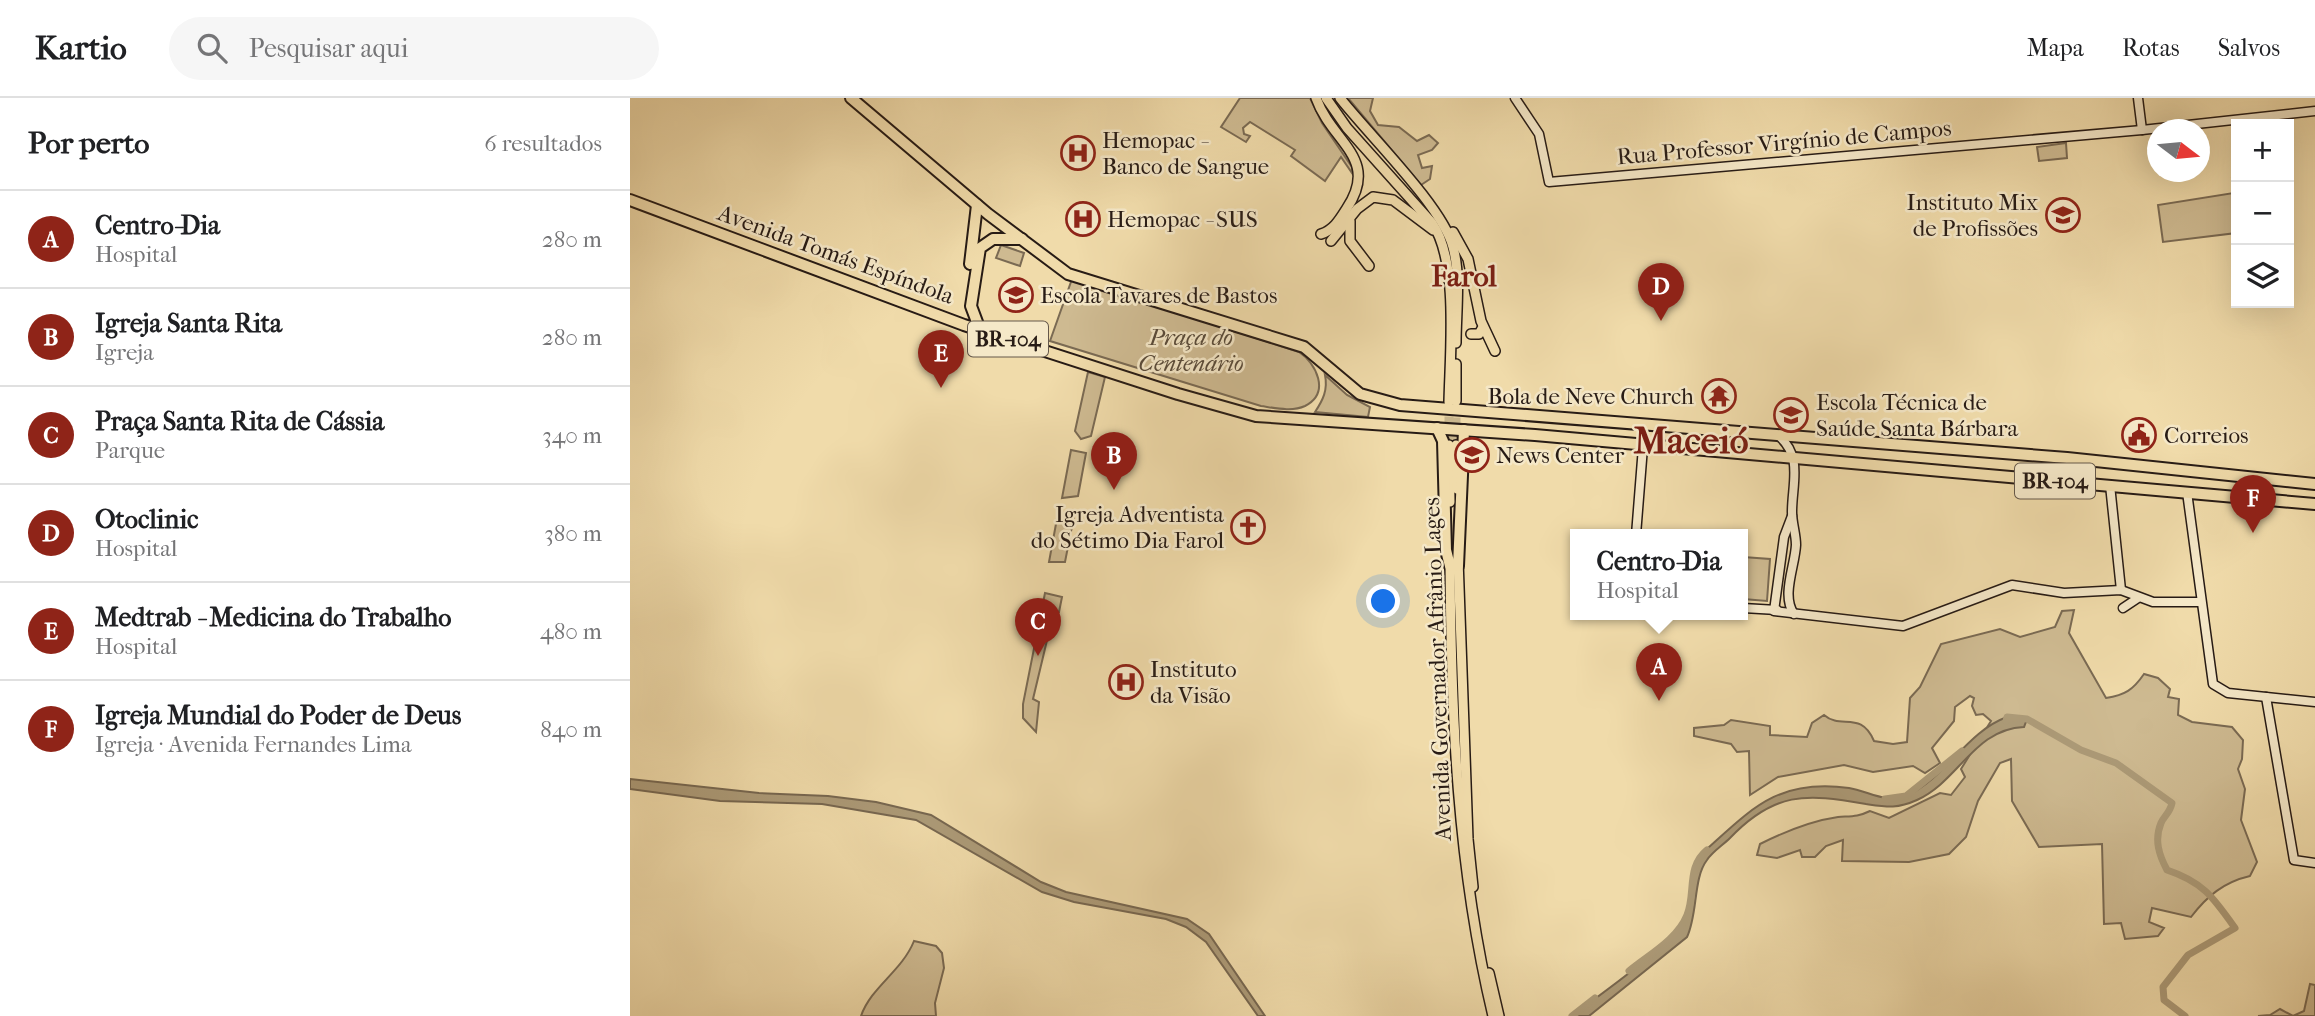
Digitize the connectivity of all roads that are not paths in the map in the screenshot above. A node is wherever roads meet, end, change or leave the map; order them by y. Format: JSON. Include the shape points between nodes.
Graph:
{"nodes":[{"id":1,"x":851,"y":98,"type":"edge"},
{"id":2,"x":1317,"y":98,"type":"edge"},
{"id":3,"x":1326,"y":98,"type":"edge"},
{"id":4,"x":1340,"y":98,"type":"edge"},
{"id":5,"x":1515,"y":98,"type":"edge"},
{"id":6,"x":2138,"y":98,"type":"edge"},
{"id":7,"x":2315,"y":111,"type":"edge"},
{"id":8,"x":2142,"y":130,"type":"junction"},
{"id":9,"x":630,"y":200,"type":"edge"},
{"id":10,"x":1429,"y":204,"type":"junction"},
{"id":11,"x":977,"y":205,"type":"junction"},
{"id":12,"x":1350,"y":219,"type":"junction"},
{"id":13,"x":975,"y":231,"type":"junction"},
{"id":14,"x":1321,"y":234,"type":"dead end"},
{"id":15,"x":1440,"y":235,"type":"junction"},
{"id":16,"x":993,"y":239,"type":"junction"},
{"id":17,"x":1022,"y":239,"type":"junction"},
{"id":18,"x":1331,"y":241,"type":"dead end"},
{"id":19,"x":1369,"y":266,"type":"dead end"},
{"id":20,"x":951,"y":320,"type":"junction"},
{"id":21,"x":1483,"y":327,"type":"junction"},
{"id":22,"x":980,"y":330,"type":"junction"},
{"id":23,"x":1471,"y":334,"type":"dead end"},
{"id":24,"x":1495,"y":351,"type":"dead end"},
{"id":25,"x":1437,"y":428,"type":"junction"},
{"id":26,"x":1464,"y":430,"type":"junction"},
{"id":27,"x":1779,"y":436,"type":"junction"},
{"id":28,"x":1453,"y":445,"type":"tunnel mouth"},
{"id":29,"x":1643,"y":447,"type":"junction"},
{"id":30,"x":1795,"y":459,"type":"junction"},
{"id":31,"x":2315,"y":484,"type":"edge"},
{"id":32,"x":2110,"y":485,"type":"junction"},
{"id":33,"x":2187,"y":492,"type":"junction"},
{"id":34,"x":2315,"y":504,"type":"edge"},
{"id":35,"x":1792,"y":516,"type":"junction"},
{"id":36,"x":1636,"y":529,"type":"edge"},
{"id":37,"x":1454,"y":566,"type":"junction"},
{"id":38,"x":2121,"y":590,"type":"junction"},
{"id":39,"x":2138,"y":598,"type":"junction"},
{"id":40,"x":2201,"y":602,"type":"junction"},
{"id":41,"x":1788,"y":604,"type":"junction"},
{"id":42,"x":1748,"y":608,"type":"edge"},
{"id":43,"x":2123,"y":608,"type":"dead end"},
{"id":44,"x":1774,"y":611,"type":"junction"},
{"id":45,"x":1794,"y":614,"type":"junction"},
{"id":46,"x":1452,"y":659,"type":"junction"},
{"id":47,"x":1462,"y":680,"type":"junction"},
{"id":48,"x":2271,"y":698,"type":"junction"},
{"id":49,"x":2315,"y":702,"type":"edge"},
{"id":50,"x":2315,"y":863,"type":"edge"},
{"id":51,"x":1483,"y":960,"type":"junction"},
{"id":52,"x":1493,"y":1016,"type":"edge"},
{"id":53,"x":1499,"y":1016,"type":"edge"}],
"edges":[{"from":1,"to":11,"type":"highway","number":"BR-104"},
{"from":2,"to":14,"type":"main road","via":[[1356,161],[1361,179],[1338,222]]},
{"from":3,"to":15,"type":"main road"},
{"from":4,"to":10,"type":"main road"},
{"from":5,"to":8,"type":"street","name":"Rua Professor Virgínio de Campos","via":[[1539,134],[1549,182]]},
{"from":6,"to":8,"type":"street"},
{"from":7,"to":8,"type":"street","name":"Rua Professor Virgínio de Campos"},
{"from":9,"to":20,"type":"highway","name":"Avenida Tomás Espíndola","number":"BR-104"},
{"from":10,"to":15,"type":"main road","via":[[1450,237],[1455,259],[1452,401],[1448,266]]},
{"from":10,"to":21,"type":"main road","via":[[1468,259]]},
{"from":11,"to":13,"type":"highway"},
{"from":11,"to":17,"type":"highway","number":"BR-104"},
{"from":12,"to":15,"type":"main road","via":[[1366,200],[1380,197],[1393,200]]},
{"from":12,"to":18,"type":"main road"},
{"from":12,"to":19,"type":"main road","via":[[1350,241]]},
{"from":13,"to":16,"type":"highway"},
{"from":13,"to":20,"type":"highway","via":[[965,304]]},
{"from":16,"to":17,"type":"highway"},
{"from":16,"to":22,"type":"highway","via":[[980,248],[975,269],[971,306]]},
{"from":17,"to":27,"type":"highway","number":"BR-104","via":[[1068,274],[1304,347],[1360,394],[1400,405]]},
{"from":20,"to":22,"type":"highway","name":"Avenida Tomás Espíndola","number":"BR-104"},
{"from":21,"to":23,"type":"main road","via":[[1479,334]]},
{"from":21,"to":24,"type":"main road"},
{"from":22,"to":25,"type":"highway","name":"Avenida Tomás Espíndola","number":"BR-104","via":[[1246,413]]},
{"from":25,"to":26,"type":"highway","number":"BR-104"},
{"from":25,"to":37,"type":"highway","via":[[1443,440],[1446,550]]},
{"from":26,"to":29,"type":"highway","number":"BR-104"},
{"from":26,"to":37,"type":"highway"},
{"from":27,"to":30,"type":"street"},
{"from":27,"to":31,"type":"highway","number":"BR-104","via":[[2067,458]]},
{"from":28,"to":37,"type":"main road","name":"Avenida Governador Afrânio Lages"},
{"from":29,"to":30,"type":"highway","number":"BR-104"},
{"from":29,"to":36,"type":"street"},
{"from":30,"to":32,"type":"highway","number":"BR-104"},
{"from":30,"to":35,"type":"street"},
{"from":32,"to":33,"type":"highway","number":"BR-104"},
{"from":32,"to":38,"type":"street"},
{"from":33,"to":34,"type":"highway","number":"BR-104"},
{"from":33,"to":40,"type":"street"},
{"from":35,"to":41,"type":"street","via":[[1796,544]]},
{"from":35,"to":44,"type":"street","via":[[1784,537]]},
{"from":37,"to":46,"type":"main road","name":"Avenida Governador Afrânio Lages"},
{"from":37,"to":47,"type":"main road","name":"Avenida Governador Afrânio Lages"},
{"from":38,"to":39,"type":"street"},
{"from":38,"to":45,"type":"street","via":[[2064,593],[2005,586],[1903,626]]},
{"from":39,"to":40,"type":"street","via":[[2160,603]]},
{"from":39,"to":43,"type":"street"},
{"from":40,"to":48,"type":"street","via":[[2211,679],[2217,688]]},
{"from":41,"to":44,"type":"street"},
{"from":41,"to":45,"type":"street"},
{"from":42,"to":44,"type":"street"},
{"from":44,"to":45,"type":"street"},
{"from":46,"to":47,"type":"main road"},
{"from":46,"to":51,"type":"main road","name":"Avenida Governador Afrânio Lages","via":[[1461,841]]},
{"from":47,"to":51,"type":"main road","name":"Avenida Governador Afrânio Lages","via":[[1468,839]]},
{"from":48,"to":49,"type":"street"},
{"from":48,"to":50,"type":"street","via":[[2294,860]]},
{"from":51,"to":52,"type":"main road","name":"Avenida Governador Afrânio Lages"},
{"from":51,"to":53,"type":"main road","name":"Avenida Governador Afrânio Lages"}]}
